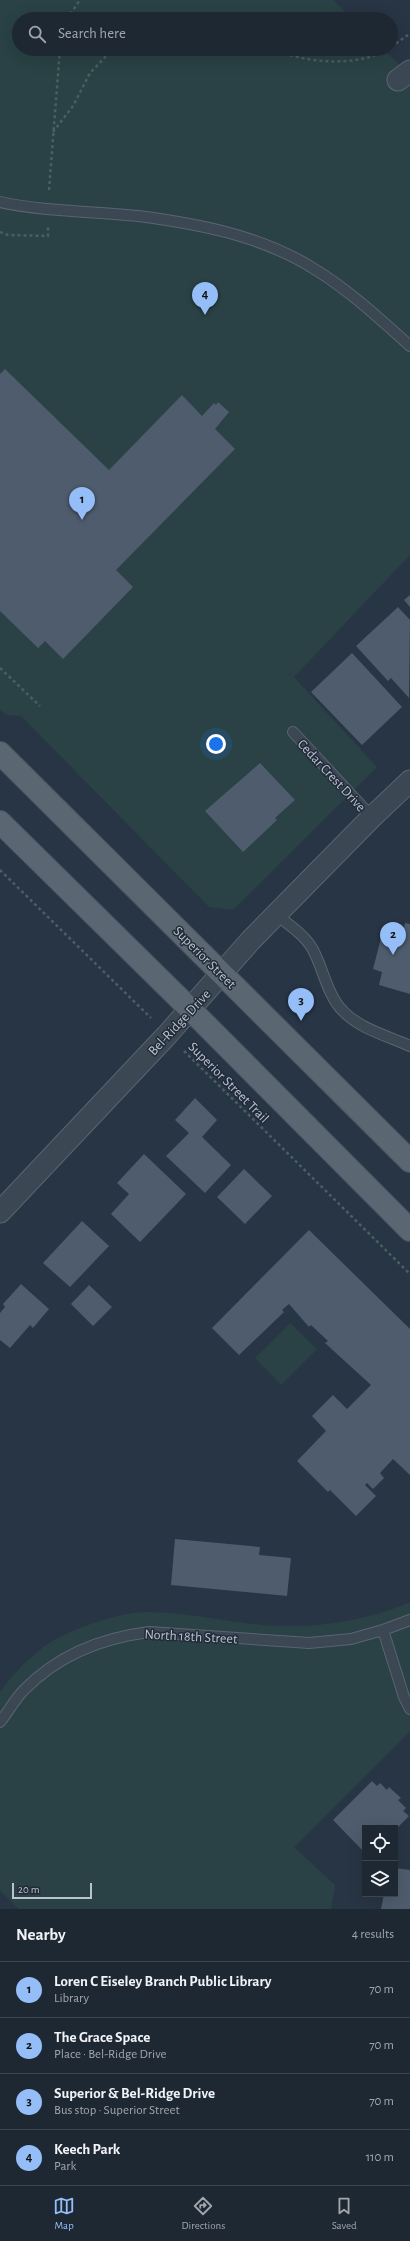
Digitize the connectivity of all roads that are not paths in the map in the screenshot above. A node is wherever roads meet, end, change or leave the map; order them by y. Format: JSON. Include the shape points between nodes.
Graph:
{"nodes":[{"id":1,"x":0,"y":202,"type":"edge"},
{"id":2,"x":410,"y":346,"type":"edge"},
{"id":3,"x":293,"y":732,"type":"dead end"},
{"id":4,"x":0,"y":753,"type":"edge"},
{"id":5,"x":410,"y":781,"type":"edge"},
{"id":6,"x":372,"y":817,"type":"junction"},
{"id":7,"x":0,"y":822,"type":"edge"},
{"id":8,"x":277,"y":915,"type":"junction"},
{"id":9,"x":222,"y":974,"type":"junction"},
{"id":10,"x":190,"y":1009,"type":"junction"},
{"id":11,"x":410,"y":1046,"type":"edge"},
{"id":12,"x":410,"y":1161,"type":"edge"},
{"id":13,"x":0,"y":1212,"type":"edge"},
{"id":14,"x":410,"y":1230,"type":"edge"},
{"id":15,"x":410,"y":1620,"type":"edge"},
{"id":16,"x":383,"y":1630,"type":"junction"},
{"id":17,"x":410,"y":1709,"type":"edge"},
{"id":18,"x":0,"y":1722,"type":"edge"}],
"edges":[{"from":1,"to":2,"type":"lane","via":[[175,221],[253,239],[317,270]]},
{"from":3,"to":6,"type":"lane","name":"Cedar Crest Drive"},
{"from":4,"to":9,"type":"main road","name":"Superior Street"},
{"from":5,"to":6,"type":"street","name":"Bel-Ridge Drive"},
{"from":6,"to":8,"type":"street","name":"Bel-Ridge Drive"},
{"from":7,"to":10,"type":"main road"},
{"from":8,"to":9,"type":"street","name":"Bel-Ridge Drive"},
{"from":8,"to":11,"type":"lane","via":[[303,937],[315,952],[342,1011],[358,1024]]},
{"from":9,"to":10,"type":"street","name":"Bel-Ridge Drive"},
{"from":9,"to":12,"type":"main road","name":"Superior Street"},
{"from":10,"to":13,"type":"street","name":"Bel-Ridge Drive"},
{"from":10,"to":14,"type":"main road"},
{"from":15,"to":16,"type":"lane","name":"North 18th Street"},
{"from":16,"to":17,"type":"lane"},
{"from":16,"to":18,"type":"lane","name":"North 18th Street","via":[[351,1639],[309,1643],[149,1632],[124,1635],[90,1645],[47,1670],[23,1691]]}]}
